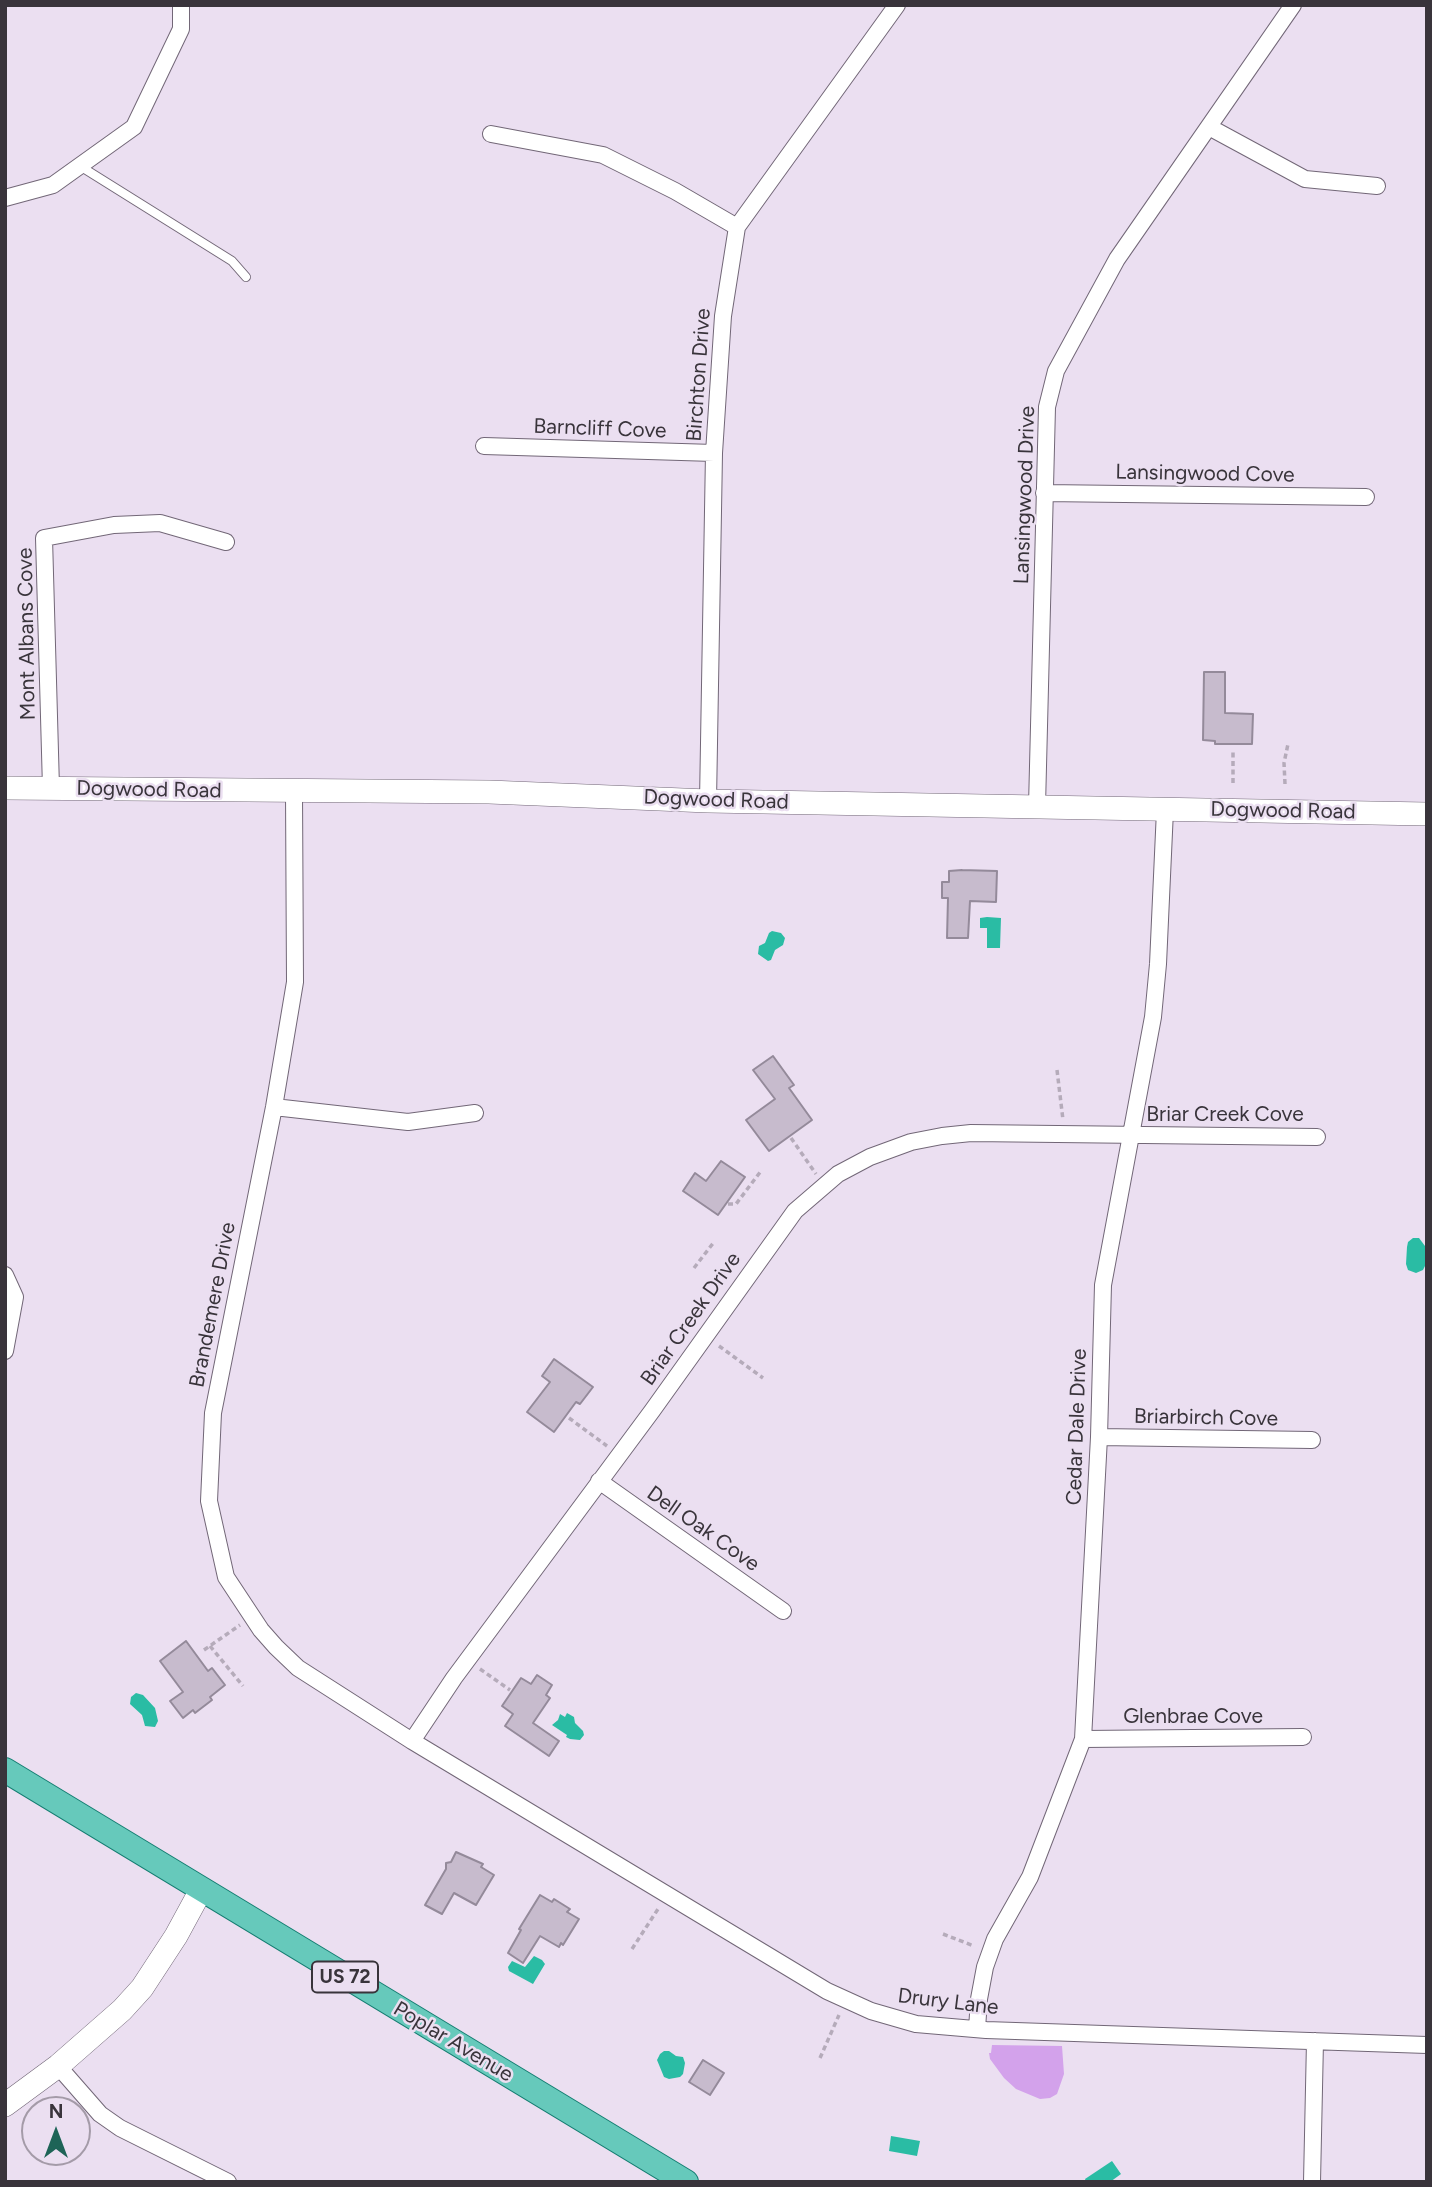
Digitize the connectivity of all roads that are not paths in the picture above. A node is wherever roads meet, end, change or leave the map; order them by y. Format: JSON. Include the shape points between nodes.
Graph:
{"nodes":[{"id":1,"x":181,"y":5,"type":"edge"},
{"id":2,"x":897,"y":5,"type":"edge"},
{"id":3,"x":1293,"y":5,"type":"edge"},
{"id":4,"x":1209,"y":127,"type":"junction"},
{"id":5,"x":491,"y":134,"type":"dead end"},
{"id":6,"x":80,"y":166,"type":"junction"},
{"id":7,"x":1377,"y":186,"type":"dead end"},
{"id":8,"x":5,"y":198,"type":"edge"},
{"id":9,"x":737,"y":227,"type":"junction"},
{"id":10,"x":246,"y":277,"type":"dead end"},
{"id":11,"x":484,"y":446,"type":"dead end"},
{"id":12,"x":714,"y":453,"type":"junction"},
{"id":13,"x":1044,"y":493,"type":"junction"},
{"id":14,"x":1366,"y":497,"type":"dead end"},
{"id":15,"x":226,"y":542,"type":"dead end"},
{"id":16,"x":5,"y":788,"type":"edge"},
{"id":17,"x":51,"y":788,"type":"junction"},
{"id":18,"x":294,"y":792,"type":"junction"},
{"id":19,"x":708,"y":801,"type":"junction"},
{"id":20,"x":1037,"y":806,"type":"junction"},
{"id":21,"x":1165,"y":810,"type":"junction"},
{"id":22,"x":1427,"y":814,"type":"edge"},
{"id":23,"x":274,"y":1107,"type":"junction"},
{"id":24,"x":475,"y":1113,"type":"dead end"},
{"id":25,"x":1132,"y":1135,"type":"junction"},
{"id":26,"x":1317,"y":1137,"type":"dead end"},
{"id":27,"x":5,"y":1275,"type":"edge"},
{"id":28,"x":7,"y":1321,"type":"edge"},
{"id":29,"x":5,"y":1351,"type":"edge"},
{"id":30,"x":1099,"y":1437,"type":"junction"},
{"id":31,"x":1312,"y":1440,"type":"dead end"},
{"id":32,"x":599,"y":1481,"type":"junction"},
{"id":33,"x":783,"y":1611,"type":"dead end"},
{"id":34,"x":1303,"y":1737,"type":"dead end"},
{"id":35,"x":1083,"y":1739,"type":"junction"},
{"id":36,"x":412,"y":1741,"type":"junction"},
{"id":37,"x":5,"y":1770,"type":"edge"},
{"id":38,"x":201,"y":1890,"type":"junction"},
{"id":39,"x":976,"y":2029,"type":"junction"},
{"id":40,"x":1315,"y":2041,"type":"junction"},
{"id":41,"x":1427,"y":2045,"type":"edge"},
{"id":42,"x":58,"y":2066,"type":"junction"},
{"id":43,"x":5,"y":2105,"type":"edge"},
{"id":44,"x":228,"y":2182,"type":"edge"},
{"id":45,"x":686,"y":2182,"type":"edge"},
{"id":46,"x":1312,"y":2182,"type":"edge"}],
"edges":[{"from":1,"to":6,"type":"street","via":[[181,29],[134,127]]},
{"from":2,"to":9,"type":"street","name":"Birchton Drive"},
{"from":3,"to":4,"type":"street","name":"Lansingwood Drive"},
{"from":4,"to":7,"type":"street","via":[[1304,179]]},
{"from":4,"to":13,"type":"street","name":"Lansingwood Drive","via":[[1117,259],[1056,371],[1048,407]]},
{"from":5,"to":9,"type":"street","via":[[603,155]]},
{"from":6,"to":8,"type":"street","via":[[53,185]]},
{"from":6,"to":10,"type":"lane","via":[[232,261]]},
{"from":9,"to":12,"type":"street","name":"Birchton Drive","via":[[723,316]]},
{"from":11,"to":12,"type":"street","name":"Barncliff Cove"},
{"from":12,"to":19,"type":"street","name":"Birchton Drive"},
{"from":13,"to":14,"type":"street","name":"Lansingwood Cove"},
{"from":13,"to":20,"type":"street","name":"Lansingwood Drive"},
{"from":15,"to":17,"type":"street","name":"Mont Albans Cove","via":[[160,523],[114,525],[44,538]]},
{"from":16,"to":17,"type":"street","name":"Dogwood Road"},
{"from":17,"to":18,"type":"street","name":"Dogwood Road"},
{"from":18,"to":19,"type":"street","name":"Dogwood Road","via":[[489,792]]},
{"from":18,"to":23,"type":"street","name":"Brandemere Drive","via":[[295,982]]},
{"from":19,"to":20,"type":"street","name":"Dogwood Road"},
{"from":20,"to":21,"type":"street","name":"Dogwood Road"},
{"from":21,"to":22,"type":"street","name":"Dogwood Road"},
{"from":21,"to":25,"type":"street","name":"Cedar Dale Drive","via":[[1153,1017]]},
{"from":23,"to":24,"type":"street","via":[[408,1122]]},
{"from":23,"to":36,"type":"street","name":"Brandemere Drive","via":[[213,1412],[209,1501],[226,1577],[261,1630],[298,1668]]},
{"from":25,"to":26,"type":"street","name":"Briar Creek Cove"},
{"from":25,"to":30,"type":"street","name":"Cedar Dale Drive","via":[[1103,1284]]},
{"from":25,"to":32,"type":"street","name":"Briar Creek Drive","via":[[942,1136],[870,1157],[838,1174],[794,1211]]},
{"from":27,"to":28,"type":"street","via":[[15,1297]]},
{"from":28,"to":29,"type":"street"},
{"from":30,"to":31,"type":"street","name":"Briarbirch Cove"},
{"from":30,"to":35,"type":"street","name":"Cedar Dale Drive"},
{"from":32,"to":33,"type":"street","name":"Dell Oak Cove"},
{"from":32,"to":36,"type":"street","name":"Briar Creek Drive"},
{"from":34,"to":35,"type":"street","name":"Glenbrae Cove"},
{"from":35,"to":39,"type":"street","name":"Cedar Dale Drive","via":[[1030,1877],[985,1966]]},
{"from":36,"to":39,"type":"street","name":"Drury Lane","via":[[848,2002],[899,2020]]},
{"from":37,"to":38,"type":"main road","name":"Poplar Avenue","number":"US 72"},
{"from":38,"to":42,"type":"street","via":[[142,1988]]},
{"from":38,"to":45,"type":"main road","name":"Poplar Avenue","number":"US 72"},
{"from":39,"to":40,"type":"street","name":"Drury Lane"},
{"from":40,"to":41,"type":"street","name":"Drury Lane"},
{"from":40,"to":46,"type":"street"},
{"from":42,"to":43,"type":"street"},
{"from":42,"to":44,"type":"street","via":[[100,2113],[120,2127]]}]}
